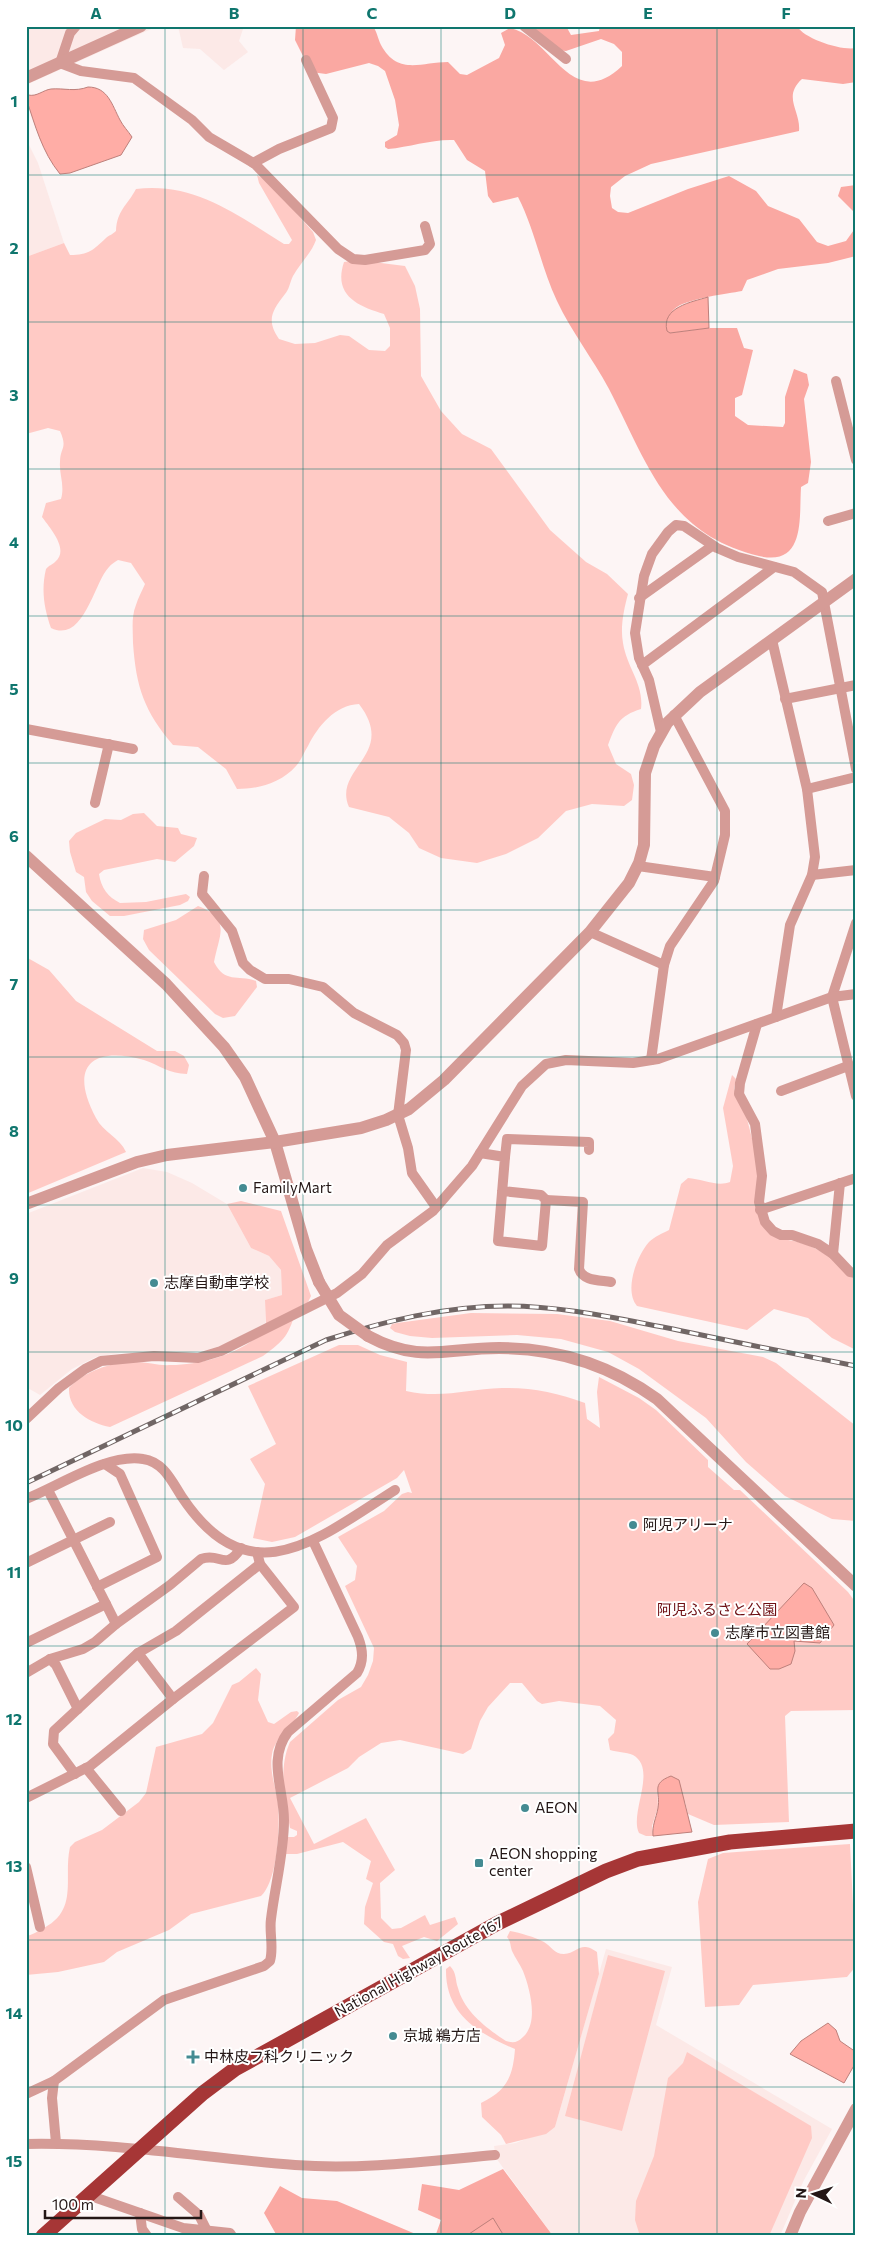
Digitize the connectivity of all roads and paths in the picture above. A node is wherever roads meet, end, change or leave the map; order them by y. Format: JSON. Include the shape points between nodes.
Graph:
{"nodes":[{"id":1,"x":76,"y":26,"type":"edge"},
{"id":2,"x":141,"y":26,"type":"edge"},
{"id":3,"x":524,"y":26,"type":"edge"},
{"id":4,"x":566,"y":59,"type":"dead end"},
{"id":5,"x":306,"y":60,"type":"dead end"},
{"id":6,"x":60,"y":63,"type":"junction"},
{"id":7,"x":26,"y":78,"type":"edge"},
{"id":8,"x":253,"y":163,"type":"junction"},
{"id":9,"x":425,"y":226,"type":"dead end"},
{"id":10,"x":836,"y":381,"type":"dead end"},
{"id":11,"x":852,"y":427,"type":"edge"},
{"id":12,"x":856,"y":460,"type":"edge"},
{"id":13,"x":856,"y":513,"type":"edge"},
{"id":14,"x":828,"y":521,"type":"dead end"},
{"id":15,"x":712,"y":546,"type":"junction"},
{"id":16,"x":774,"y":567,"type":"junction"},
{"id":17,"x":856,"y":579,"type":"edge"},
{"id":18,"x":639,"y":598,"type":"junction"},
{"id":19,"x":825,"y":601,"type":"junction"},
{"id":20,"x":772,"y":640,"type":"junction"},
{"id":21,"x":642,"y":665,"type":"junction"},
{"id":22,"x":856,"y":685,"type":"edge"},
{"id":23,"x":841,"y":688,"type":"junction"},
{"id":24,"x":785,"y":699,"type":"junction"},
{"id":25,"x":674,"y":715,"type":"junction"},
{"id":26,"x":26,"y":728,"type":"edge"},
{"id":27,"x":661,"y":732,"type":"junction"},
{"id":28,"x":109,"y":744,"type":"junction"},
{"id":29,"x":133,"y":749,"type":"dead end"},
{"id":30,"x":856,"y":769,"type":"edge"},
{"id":31,"x":856,"y":777,"type":"edge"},
{"id":32,"x":807,"y":789,"type":"junction"},
{"id":33,"x":95,"y":803,"type":"dead end"},
{"id":34,"x":26,"y":856,"type":"edge"},
{"id":35,"x":638,"y":866,"type":"junction"},
{"id":36,"x":856,"y":870,"type":"edge"},
{"id":37,"x":204,"y":876,"type":"dead end"},
{"id":38,"x":812,"y":876,"type":"junction"},
{"id":39,"x":715,"y":878,"type":"junction"},
{"id":40,"x":856,"y":924,"type":"edge"},
{"id":41,"x":590,"y":932,"type":"junction"},
{"id":42,"x":664,"y":965,"type":"junction"},
{"id":43,"x":856,"y":994,"type":"edge"},
{"id":44,"x":832,"y":997,"type":"junction"},
{"id":45,"x":776,"y":1017,"type":"junction"},
{"id":46,"x":757,"y":1024,"type":"junction"},
{"id":47,"x":651,"y":1060,"type":"junction"},
{"id":48,"x":852,"y":1066,"type":"edge"},
{"id":49,"x":781,"y":1091,"type":"dead end"},
{"id":50,"x":856,"y":1096,"type":"edge"},
{"id":51,"x":398,"y":1115,"type":"junction"},
{"id":52,"x":275,"y":1142,"type":"junction"},
{"id":53,"x":589,"y":1150,"type":"dead end"},
{"id":54,"x":480,"y":1153,"type":"junction"},
{"id":55,"x":505,"y":1156,"type":"junction"},
{"id":56,"x":856,"y":1178,"type":"edge"},
{"id":57,"x":840,"y":1183,"type":"junction"},
{"id":58,"x":502,"y":1191,"type":"junction"},
{"id":59,"x":546,"y":1200,"type":"junction"},
{"id":60,"x":26,"y":1204,"type":"edge"},
{"id":61,"x":436,"y":1207,"type":"junction"},
{"id":62,"x":760,"y":1210,"type":"junction"},
{"id":63,"x":833,"y":1254,"type":"junction"},
{"id":64,"x":856,"y":1273,"type":"edge"},
{"id":65,"x":611,"y":1282,"type":"dead end"},
{"id":66,"x":26,"y":1419,"type":"edge"},
{"id":67,"x":106,"y":1464,"type":"junction"},
{"id":68,"x":48,"y":1490,"type":"junction"},
{"id":69,"x":395,"y":1490,"type":"dead end"},
{"id":70,"x":26,"y":1499,"type":"edge"},
{"id":71,"x":110,"y":1522,"type":"dead end"},
{"id":72,"x":72,"y":1539,"type":"junction"},
{"id":73,"x":313,"y":1541,"type":"junction"},
{"id":74,"x":241,"y":1548,"type":"junction"},
{"id":75,"x":257,"y":1552,"type":"junction"},
{"id":76,"x":26,"y":1563,"type":"edge"},
{"id":77,"x":260,"y":1564,"type":"junction"},
{"id":78,"x":856,"y":1586,"type":"edge"},
{"id":79,"x":97,"y":1587,"type":"junction"},
{"id":80,"x":106,"y":1604,"type":"junction"},
{"id":81,"x":116,"y":1624,"type":"junction"},
{"id":82,"x":26,"y":1643,"type":"edge"},
{"id":83,"x":138,"y":1654,"type":"junction"},
{"id":84,"x":50,"y":1659,"type":"junction"},
{"id":85,"x":26,"y":1673,"type":"edge"},
{"id":86,"x":173,"y":1699,"type":"junction"},
{"id":87,"x":78,"y":1710,"type":"junction"},
{"id":88,"x":86,"y":1768,"type":"junction"},
{"id":89,"x":75,"y":1774,"type":"junction"},
{"id":90,"x":26,"y":1798,"type":"edge"},
{"id":91,"x":121,"y":1811,"type":"dead end"},
{"id":92,"x":856,"y":1831,"type":"edge"},
{"id":93,"x":26,"y":1867,"type":"edge"},
{"id":94,"x":31,"y":1914,"type":"edge"},
{"id":95,"x":40,"y":1927,"type":"dead end"},
{"id":96,"x":54,"y":2081,"type":"junction"},
{"id":97,"x":26,"y":2094,"type":"edge"},
{"id":98,"x":856,"y":2108,"type":"edge"},
{"id":99,"x":56,"y":2143,"type":"junction"},
{"id":100,"x":26,"y":2144,"type":"edge"},
{"id":101,"x":142,"y":2148,"type":"junction"},
{"id":102,"x":495,"y":2155,"type":"dead end"},
{"id":103,"x":88,"y":2195,"type":"junction"},
{"id":104,"x":178,"y":2197,"type":"dead end"},
{"id":105,"x":140,"y":2213,"type":"junction"},
{"id":106,"x":207,"y":2230,"type":"junction"},
{"id":107,"x":43,"y":2236,"type":"edge"},
{"id":108,"x":147,"y":2236,"type":"edge"},
{"id":109,"x":232,"y":2236,"type":"edge"},
{"id":110,"x":790,"y":2236,"type":"edge"}],
"edges":[{"from":1,"to":6,"type":"street","via":[[70,33]]},
{"from":2,"to":6,"type":"street"},
{"from":3,"to":4,"type":"street"},
{"from":5,"to":8,"type":"street","via":[[333,118],[332,125],[328,131],[279,149]]},
{"from":6,"to":7,"type":"street"},
{"from":6,"to":8,"type":"street","via":[[81,71],[134,78],[192,120],[209,138]]},
{"from":8,"to":9,"type":"street","via":[[338,250],[353,259],[385,258],[425,250],[430,244]]},
{"from":10,"to":11,"type":"street"},
{"from":11,"to":12,"type":"street"},
{"from":13,"to":14,"type":"street"},
{"from":15,"to":16,"type":"street"},
{"from":15,"to":18,"type":"street"},
{"from":15,"to":18,"type":"street","via":[[684,526],[676,525],[652,554]]},
{"from":16,"to":19,"type":"street","via":[[794,572],[822,592]]},
{"from":16,"to":21,"type":"street"},
{"from":17,"to":19,"type":"street"},
{"from":18,"to":21,"type":"street","via":[[635,633]]},
{"from":19,"to":20,"type":"street"},
{"from":19,"to":23,"type":"street"},
{"from":20,"to":24,"type":"street"},
{"from":20,"to":25,"type":"street"},
{"from":21,"to":27,"type":"street","via":[[649,680]]},
{"from":22,"to":23,"type":"street"},
{"from":23,"to":24,"type":"street"},
{"from":23,"to":30,"type":"street"},
{"from":24,"to":32,"type":"street"},
{"from":25,"to":27,"type":"street"},
{"from":25,"to":39,"type":"street","via":[[725,811],[725,836]]},
{"from":26,"to":28,"type":"street"},
{"from":27,"to":35,"type":"street","via":[[645,772],[644,845]]},
{"from":28,"to":29,"type":"street"},
{"from":28,"to":33,"type":"street"},
{"from":31,"to":32,"type":"street"},
{"from":32,"to":38,"type":"street","via":[[815,857]]},
{"from":34,"to":52,"type":"street","via":[[166,984],[224,1047],[245,1077]]},
{"from":35,"to":39,"type":"street"},
{"from":35,"to":41,"type":"street","via":[[625,889]]},
{"from":36,"to":38,"type":"street"},
{"from":37,"to":51,"type":"street","via":[[202,894],[232,931],[243,963],[250,970],[265,979],[289,979],[323,987],[354,1012],[401,1038],[406,1050]]},
{"from":38,"to":45,"type":"street","via":[[790,926]]},
{"from":39,"to":42,"type":"street","via":[[670,946]]},
{"from":40,"to":44,"type":"street"},
{"from":41,"to":42,"type":"street"},
{"from":41,"to":51,"type":"street","via":[[444,1080]]},
{"from":42,"to":47,"type":"street"},
{"from":43,"to":44,"type":"street"},
{"from":44,"to":45,"type":"street"},
{"from":44,"to":48,"type":"street"},
{"from":45,"to":46,"type":"street"},
{"from":46,"to":47,"type":"street"},
{"from":46,"to":62,"type":"street","via":[[739,1094],[755,1124],[762,1176]]},
{"from":47,"to":54,"type":"street","via":[[633,1063],[566,1060],[546,1064],[522,1086]]},
{"from":48,"to":49,"type":"street"},
{"from":48,"to":50,"type":"street"},
{"from":51,"to":52,"type":"street","via":[[361,1128]]},
{"from":51,"to":61,"type":"street","via":[[412,1173]]},
{"from":52,"to":60,"type":"street","via":[[167,1155],[137,1162]]},
{"from":52,"to":78,"type":"street","bridge":true,"via":[[306,1249],[319,1282],[340,1315],[368,1336],[395,1349],[434,1354],[499,1348],[550,1352],[579,1359],[626,1378],[657,1398]]},
{"from":53,"to":55,"type":"street","via":[[589,1142],[507,1139]]},
{"from":54,"to":55,"type":"street"},
{"from":54,"to":61,"type":"street"},
{"from":55,"to":58,"type":"street"},
{"from":56,"to":57,"type":"street"},
{"from":57,"to":62,"type":"street"},
{"from":57,"to":63,"type":"street"},
{"from":58,"to":59,"type":"street","via":[[541,1195]]},
{"from":58,"to":59,"type":"street","via":[[498,1241],[542,1246]]},
{"from":59,"to":65,"type":"street","via":[[583,1202],[581,1275]]},
{"from":61,"to":66,"type":"street","via":[[387,1245],[362,1274],[337,1293],[298,1314],[221,1351],[198,1358],[154,1356],[101,1361],[59,1388]]},
{"from":62,"to":63,"type":"street","via":[[773,1230],[818,1244]]},
{"from":63,"to":64,"type":"street","via":[[850,1272]]},
{"from":67,"to":68,"type":"street"},
{"from":67,"to":74,"type":"street","via":[[129,1458],[157,1464],[169,1476],[196,1517],[221,1538]]},
{"from":67,"to":79,"type":"street","via":[[120,1474],[157,1557]]},
{"from":68,"to":70,"type":"street"},
{"from":68,"to":72,"type":"street"},
{"from":69,"to":73,"type":"street"},
{"from":71,"to":72,"type":"street"},
{"from":72,"to":76,"type":"street"},
{"from":72,"to":79,"type":"street"},
{"from":73,"to":75,"type":"street","via":[[288,1551]]},
{"from":73,"to":96,"type":"street","via":[[362,1647],[361,1665],[357,1673],[288,1732],[277,1756],[276,1773],[283,1799],[284,1822],[270,1921],[270,1961],[264,1966],[164,2000]]},
{"from":74,"to":75,"type":"street"},
{"from":74,"to":81,"type":"street","via":[[230,1560],[201,1559]]},
{"from":75,"to":77,"type":"street"},
{"from":77,"to":83,"type":"street","via":[[176,1631]]},
{"from":77,"to":86,"type":"street","via":[[294,1607]]},
{"from":79,"to":80,"type":"street"},
{"from":80,"to":81,"type":"street"},
{"from":80,"to":82,"type":"street"},
{"from":81,"to":84,"type":"street","via":[[83,1649]]},
{"from":83,"to":86,"type":"street"},
{"from":83,"to":87,"type":"street"},
{"from":84,"to":85,"type":"street"},
{"from":84,"to":87,"type":"street"},
{"from":86,"to":88,"type":"street"},
{"from":87,"to":89,"type":"street","via":[[54,1731],[53,1744]]},
{"from":88,"to":89,"type":"street"},
{"from":88,"to":91,"type":"street"},
{"from":89,"to":90,"type":"street"},
{"from":92,"to":101,"type":"highway","name":"National Highway Route 167","via":[[721,1843],[638,1859],[606,1871],[496,1924],[261,2054],[203,2093]]},
{"from":93,"to":94,"type":"street"},
{"from":94,"to":95,"type":"street"},
{"from":96,"to":97,"type":"street"},
{"from":96,"to":99,"type":"street","via":[[52,2098]]},
{"from":98,"to":110,"type":"street"},
{"from":99,"to":100,"type":"street"},
{"from":99,"to":101,"type":"street"},
{"from":101,"to":102,"type":"street","via":[[296,2165],[354,2166]]},
{"from":101,"to":103,"type":"highway","name":"National Highway Route 167"},
{"from":103,"to":105,"type":"street"},
{"from":103,"to":107,"type":"highway","name":"National Highway Route 167"},
{"from":104,"to":106,"type":"street","via":[[199,2215]]},
{"from":105,"to":106,"type":"street","via":[[183,2228]]},
{"from":105,"to":108,"type":"street","via":[[142,2229]]},
{"from":106,"to":109,"type":"street"}]}
